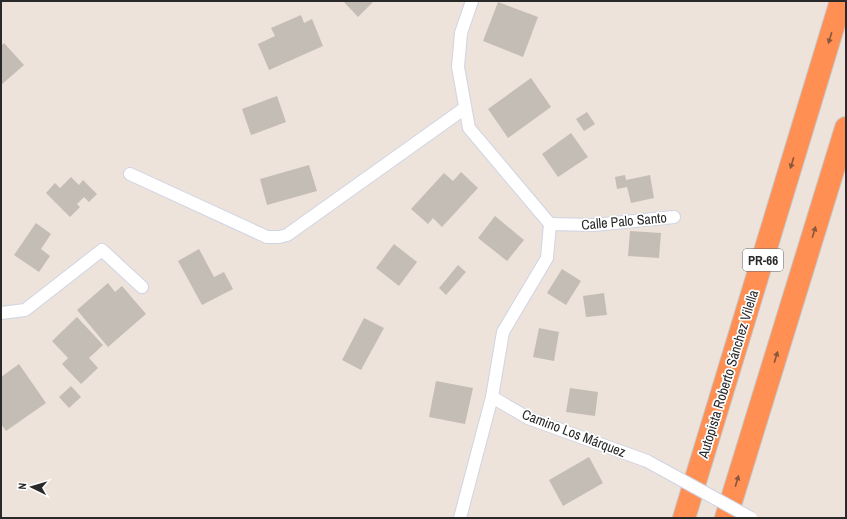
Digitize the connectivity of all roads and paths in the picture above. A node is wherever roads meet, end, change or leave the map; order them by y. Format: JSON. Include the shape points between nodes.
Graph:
{"nodes":[{"id":1,"x":472,"y":1,"type":"edge"},
{"id":2,"x":841,"y":1,"type":"edge"},
{"id":3,"x":465,"y":108,"type":"junction"},
{"id":4,"x":846,"y":128,"type":"edge"},
{"id":5,"x":130,"y":174,"type":"dead end"},
{"id":6,"x":674,"y":217,"type":"dead end"},
{"id":7,"x":550,"y":224,"type":"junction"},
{"id":8,"x":142,"y":287,"type":"dead end"},
{"id":9,"x":1,"y":313,"type":"edge"},
{"id":10,"x":492,"y":397,"type":"junction"},
{"id":11,"x":460,"y":518,"type":"edge"},
{"id":12,"x":684,"y":518,"type":"edge"},
{"id":13,"x":726,"y":518,"type":"edge"},
{"id":14,"x":751,"y":518,"type":"edge"}],
"edges":[{"from":1,"to":3,"type":"street","via":[[461,33],[458,67]]},
{"from":2,"to":12,"type":"highway","name":"Autopista Roberto Sánchez Vilella","number":"PR-66","one_way":true},
{"from":3,"to":5,"type":"street","via":[[287,235],[279,238],[267,237]]},
{"from":3,"to":7,"type":"street","via":[[469,128]]},
{"from":13,"to":4,"type":"highway","number":"PR-66","one_way":true},
{"from":6,"to":7,"type":"street","name":"Calle Palo Santo","via":[[594,225]]},
{"from":7,"to":10,"type":"street","via":[[547,258],[502,332]]},
{"from":8,"to":9,"type":"street","via":[[102,250],[25,310]]},
{"from":10,"to":11,"type":"street"},
{"from":10,"to":14,"type":"street","name":"Camino Los Márquez","bridge":true,"via":[[528,418],[647,461]]}]}
